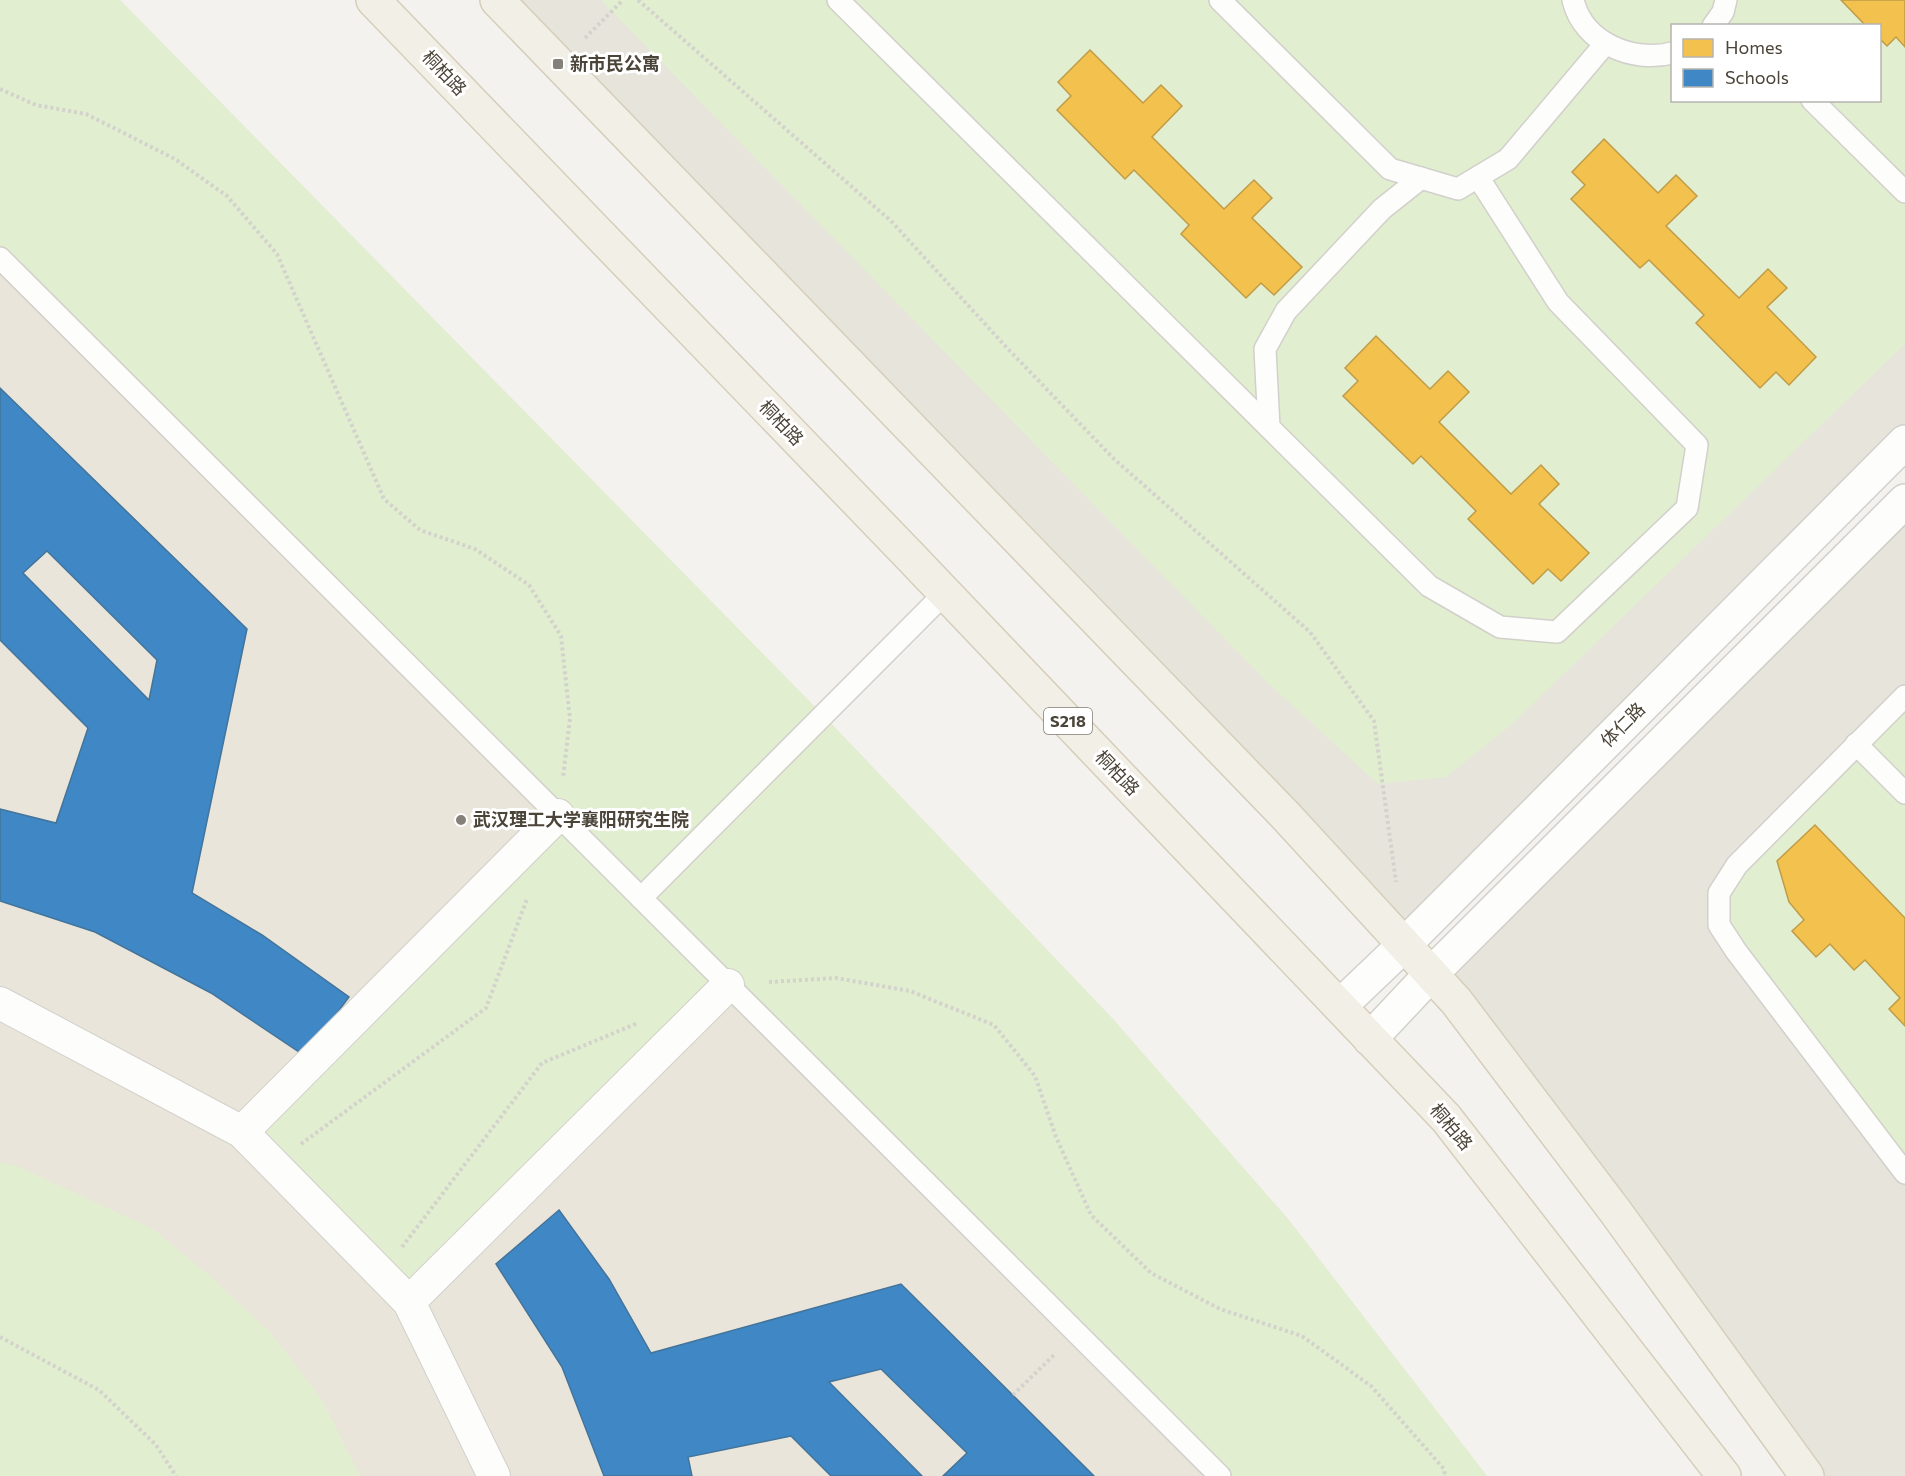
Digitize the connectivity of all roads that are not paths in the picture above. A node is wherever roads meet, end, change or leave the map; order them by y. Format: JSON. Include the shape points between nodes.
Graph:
{"nodes":[{"id":1,"x":373,"y":0,"type":"edge"},
{"id":2,"x":497,"y":0,"type":"edge"},
{"id":3,"x":838,"y":0,"type":"edge"},
{"id":4,"x":1220,"y":0,"type":"edge"},
{"id":5,"x":1573,"y":0,"type":"edge"},
{"id":6,"x":1605,"y":44,"type":"junction"},
{"id":7,"x":1671,"y":53,"type":"edge"},
{"id":8,"x":1814,"y":102,"type":"edge"},
{"id":9,"x":1420,"y":177,"type":"junction"},
{"id":10,"x":1478,"y":177,"type":"junction"},
{"id":11,"x":1905,"y":192,"type":"edge"},
{"id":12,"x":0,"y":258,"type":"edge"},
{"id":13,"x":1269,"y":427,"type":"junction"},
{"id":14,"x":1905,"y":442,"type":"edge"},
{"id":15,"x":1905,"y":501,"type":"edge"},
{"id":16,"x":945,"y":593,"type":"junction"},
{"id":17,"x":1905,"y":696,"type":"edge"},
{"id":18,"x":1856,"y":744,"type":"junction"},
{"id":19,"x":1905,"y":793,"type":"edge"},
{"id":20,"x":558,"y":815,"type":"junction"},
{"id":21,"x":641,"y":898,"type":"junction"},
{"id":22,"x":1404,"y":945,"type":"junction"},
{"id":23,"x":1431,"y":974,"type":"junction"},
{"id":24,"x":728,"y":985,"type":"junction"},
{"id":25,"x":0,"y":1003,"type":"edge"},
{"id":26,"x":1340,"y":1006,"type":"junction"},
{"id":27,"x":1370,"y":1038,"type":"junction"},
{"id":28,"x":242,"y":1132,"type":"junction"},
{"id":29,"x":1905,"y":1173,"type":"edge"},
{"id":30,"x":409,"y":1302,"type":"junction"},
{"id":31,"x":494,"y":1476,"type":"edge"},
{"id":32,"x":1220,"y":1476,"type":"edge"},
{"id":33,"x":1724,"y":1476,"type":"edge"},
{"id":34,"x":1808,"y":1476,"type":"edge"}],
"edges":[{"from":1,"to":16,"type":"main road","name":"桐柏路","number":"S218"},
{"from":2,"to":22,"type":"main road","via":[[1285,815]]},
{"from":3,"to":13,"type":"lane"},
{"from":4,"to":9,"type":"lane","via":[[1390,169]]},
{"from":5,"to":6,"type":"lane","via":[[1587,27]]},
{"from":6,"to":7,"type":"lane","via":[[1628,54],[1656,57]]},
{"from":6,"to":10,"type":"lane","via":[[1508,159]]},
{"from":8,"to":11,"type":"lane"},
{"from":9,"to":10,"type":"lane","via":[[1458,189]]},
{"from":9,"to":13,"type":"lane","via":[[1382,209],[1286,311],[1265,349]]},
{"from":10,"to":13,"type":"lane","via":[[1558,302],[1697,445],[1687,508],[1557,632],[1500,627],[1429,586]]},
{"from":12,"to":20,"type":"lane"},
{"from":14,"to":22,"type":"street","name":"体仁路"},
{"from":15,"to":23,"type":"street"},
{"from":16,"to":21,"type":"lane"},
{"from":16,"to":26,"type":"main road","name":"桐柏路","number":"S218"},
{"from":17,"to":18,"type":"lane"},
{"from":18,"to":19,"type":"lane"},
{"from":18,"to":29,"type":"lane","via":[[1737,865],[1719,893],[1719,925]]},
{"from":20,"to":21,"type":"lane"},
{"from":20,"to":28,"type":"street"},
{"from":21,"to":24,"type":"lane"},
{"from":22,"to":23,"type":"main road"},
{"from":22,"to":26,"type":"street","name":"体仁路"},
{"from":23,"to":27,"type":"street"},
{"from":23,"to":34,"type":"main road","via":[[1456,1001],[1614,1210]]},
{"from":24,"to":30,"type":"street"},
{"from":24,"to":32,"type":"lane"},
{"from":25,"to":28,"type":"street"},
{"from":26,"to":27,"type":"main road","name":"桐柏路","number":"S218"},
{"from":27,"to":33,"type":"main road","name":"桐柏路","number":"S218","via":[[1446,1118]]},
{"from":28,"to":30,"type":"street"},
{"from":30,"to":31,"type":"street"}]}
